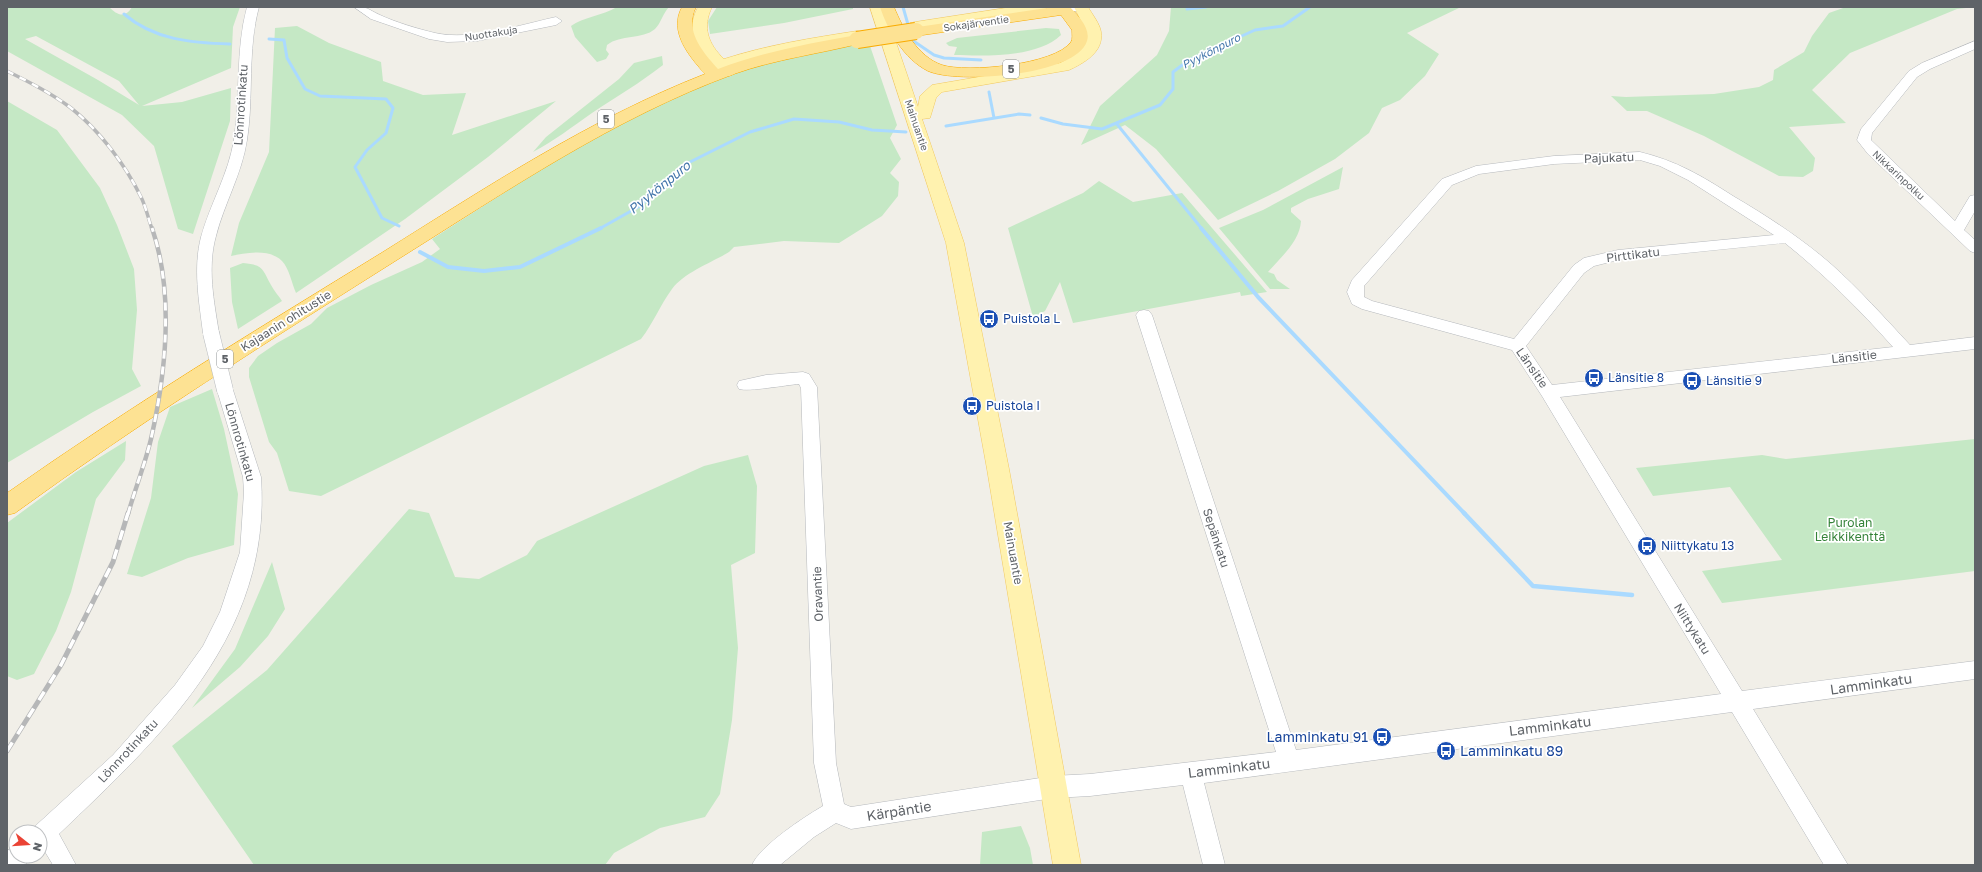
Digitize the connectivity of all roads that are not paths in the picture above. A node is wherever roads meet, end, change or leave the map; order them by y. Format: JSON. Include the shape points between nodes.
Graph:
{"nodes":[{"id":1,"x":253,"y":7,"type":"edge"},
{"id":2,"x":360,"y":7,"type":"edge"},
{"id":3,"x":689,"y":7,"type":"edge"},
{"id":4,"x":705,"y":7,"type":"edge"},
{"id":5,"x":877,"y":7,"type":"edge"},
{"id":6,"x":887,"y":7,"type":"edge"},
{"id":7,"x":1040,"y":7,"type":"edge"},
{"id":8,"x":1081,"y":7,"type":"edge"},
{"id":9,"x":1064,"y":8,"type":"edge"},
{"id":10,"x":556,"y":21,"type":"dead end"},
{"id":11,"x":892,"y":22,"type":"junction"},
{"id":12,"x":916,"y":29,"type":"junction"},
{"id":13,"x":1975,"y":45,"type":"edge"},
{"id":14,"x":718,"y":70,"type":"junction"},
{"id":15,"x":924,"y":115,"type":"junction"},
{"id":16,"x":1975,"y":199,"type":"edge"},
{"id":17,"x":1957,"y":230,"type":"junction"},
{"id":18,"x":1788,"y":238,"type":"junction"},
{"id":19,"x":955,"y":243,"type":"junction"},
{"id":20,"x":1975,"y":248,"type":"edge"},
{"id":21,"x":1357,"y":300,"type":"joint"},
{"id":22,"x":1144,"y":315,"type":"dead end"},
{"id":23,"x":1975,"y":344,"type":"edge"},
{"id":24,"x":1517,"y":346,"type":"junction"},
{"id":25,"x":1906,"y":351,"type":"junction"},
{"id":26,"x":746,"y":385,"type":"dead end"},
{"id":27,"x":1548,"y":392,"type":"junction"},
{"id":28,"x":7,"y":506,"type":"edge"},
{"id":29,"x":1975,"y":670,"type":"edge"},
{"id":30,"x":1737,"y":702,"type":"junction"},
{"id":31,"x":1288,"y":760,"type":"junction"},
{"id":32,"x":1191,"y":774,"type":"junction"},
{"id":33,"x":1053,"y":787,"type":"junction"},
{"id":34,"x":835,"y":811,"type":"junction"},
{"id":35,"x":48,"y":829,"type":"edge"},
{"id":36,"x":48,"y":839,"type":"edge"},
{"id":37,"x":65,"y":865,"type":"edge"},
{"id":38,"x":763,"y":865,"type":"edge"},
{"id":39,"x":1067,"y":865,"type":"edge"},
{"id":40,"x":1214,"y":865,"type":"edge"},
{"id":41,"x":1837,"y":865,"type":"edge"}],
"edges":[{"from":1,"to":35,"type":"street","name":"Lönnrotinkatu","bridge":true,"via":[[246,36],[239,150],[208,238],[204,264],[204,284],[211,333],[225,390],[252,477],[249,552],[229,613],[210,652],[182,692],[120,762]]},
{"from":2,"to":10,"type":"street","name":"Nuottakuja","via":[[374,17],[447,38],[477,37]]},
{"from":3,"to":14,"type":"highway","via":[[685,24],[687,37]]},
{"from":4,"to":14,"type":"main road","via":[[697,24],[698,32]]},
{"from":5,"to":19,"type":"main road","name":"Mainuantie"},
{"from":6,"to":11,"type":"highway","name":"Mainuantie","number":"5"},
{"from":7,"to":12,"type":"main road","name":"Sokajärventie","number":"5"},
{"from":8,"to":9,"type":"street","name":"Sokajärventie"},
{"from":8,"to":15,"type":"main road","via":[[1094,31],[1093,43],[1083,57],[1064,67],[937,88],[928,96]]},
{"from":9,"to":11,"type":"highway","number":"5","via":[[1080,30],[1079,43],[1069,53],[1036,65],[981,73],[949,72],[935,68],[913,51]]},
{"from":9,"to":12,"type":"highway","name":"Sokajärventie","number":"5"},
{"from":11,"to":15,"type":"main road","name":"Mainuantie"},
{"from":12,"to":14,"type":"highway","number":"5","bridge":true,"via":[[857,37]]},
{"from":13,"to":17,"type":"street","name":"Nikkarinpolku","via":[[1913,74],[1866,132],[1864,140]]},
{"from":14,"to":28,"type":"highway","name":"Kajaanin ohitustie","number":"5","via":[[648,97],[551,152],[511,181],[150,408]]},
{"from":15,"to":19,"type":"main road","name":"Mainuantie","via":[[956,226]]},
{"from":16,"to":17,"type":"street"},
{"from":17,"to":20,"type":"street","name":"Nikkarinpolku"},
{"from":18,"to":21,"type":"street","name":"Pajukatu","via":[[1751,211],[1693,177],[1665,163],[1640,156],[1554,160],[1476,170],[1447,182],[1357,284]]},
{"from":18,"to":24,"type":"street","name":"Pirttikatu","via":[[1618,255],[1589,262],[1579,269]]},
{"from":18,"to":25,"type":"street","name":"Pajukatu","via":[[1825,267]]},
{"from":19,"to":33,"type":"main road","name":"Mainuantie","via":[[998,469]]},
{"from":21,"to":24,"type":"street","name":"Länsitie","via":[[1380,309]]},
{"from":22,"to":31,"type":"street","name":"Sepänkatu"},
{"from":23,"to":25,"type":"street","name":"Länsitie"},
{"from":24,"to":27,"type":"street","name":"Länsitie"},
{"from":25,"to":27,"type":"street","name":"Länsitie"},
{"from":26,"to":34,"type":"street","name":"Oravantie","via":[[803,378],[809,387],[825,763],[828,789]]},
{"from":27,"to":30,"type":"street","name":"Niittykatu"},
{"from":29,"to":30,"type":"street","name":"Lamminkatu"},
{"from":30,"to":31,"type":"street","name":"Lamminkatu"},
{"from":30,"to":41,"type":"street","name":"Niittykatu"},
{"from":31,"to":32,"type":"street","name":"Lamminkatu"},
{"from":32,"to":33,"type":"street","name":"Lamminkatu"},
{"from":32,"to":40,"type":"street"},
{"from":33,"to":34,"type":"street","name":"Kärpäntie","via":[[851,818]]},
{"from":33,"to":39,"type":"main road","name":"Mainuantie"},
{"from":34,"to":38,"type":"street","via":[[790,841]]},
{"from":36,"to":37,"type":"street"}]}
